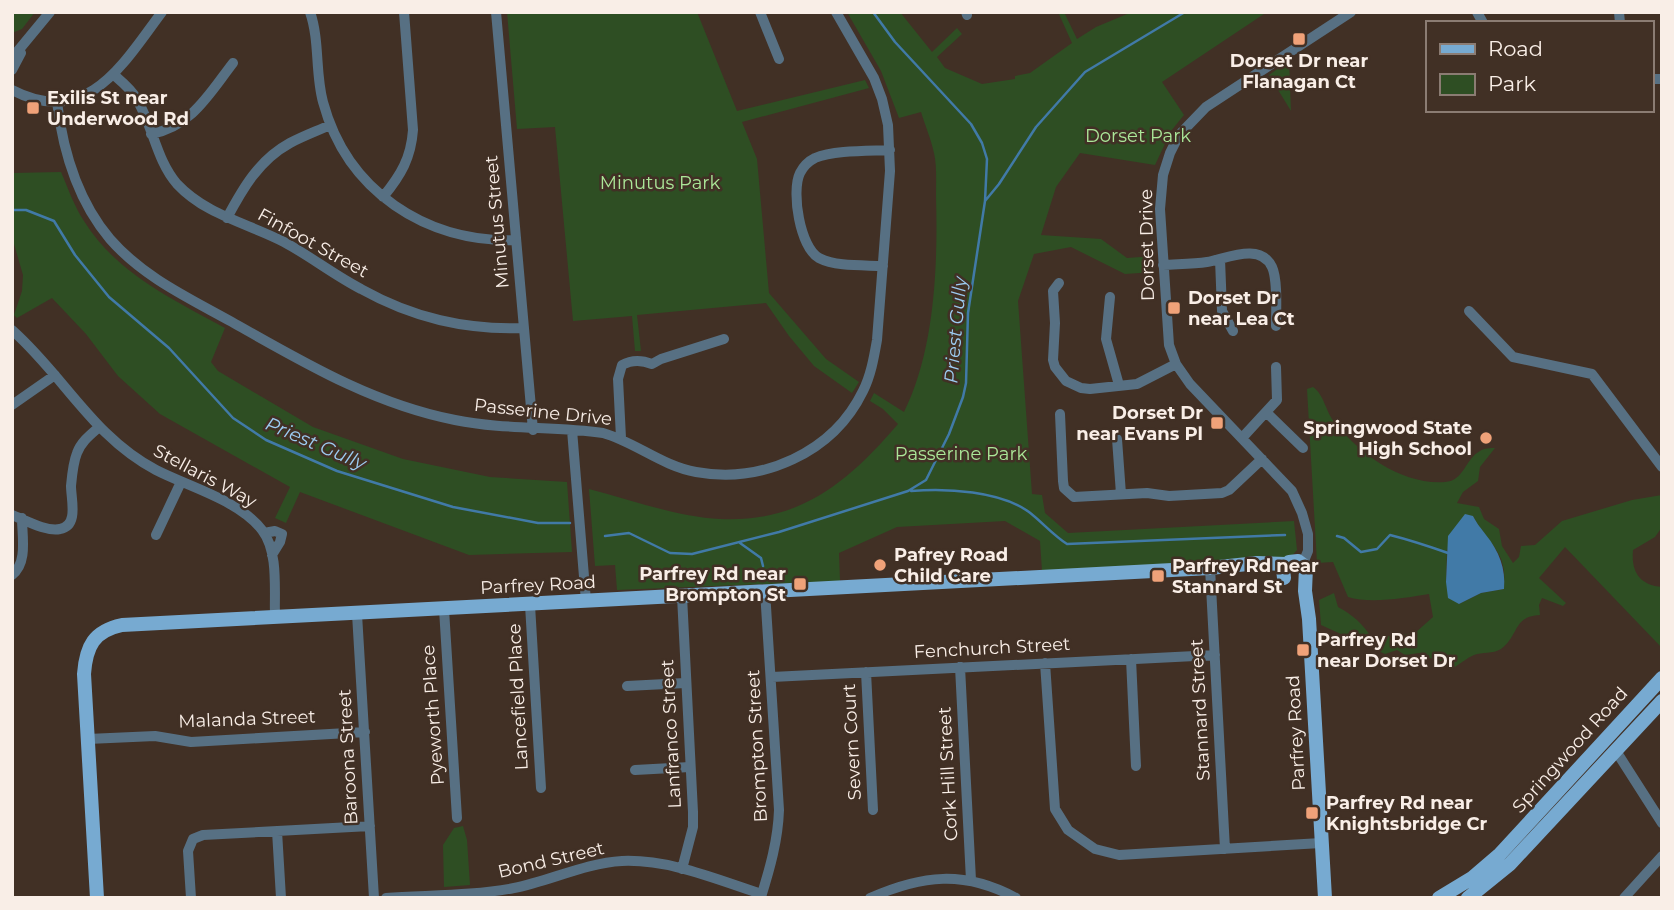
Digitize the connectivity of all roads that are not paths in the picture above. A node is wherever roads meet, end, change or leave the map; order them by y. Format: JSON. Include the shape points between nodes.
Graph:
{"nodes":[{"id":1,"x":50,"y":12,"type":"edge"},
{"id":2,"x":162,"y":12,"type":"edge"},
{"id":3,"x":310,"y":12,"type":"edge"},
{"id":4,"x":404,"y":12,"type":"edge"},
{"id":5,"x":496,"y":12,"type":"edge"},
{"id":6,"x":760,"y":12,"type":"edge"},
{"id":7,"x":836,"y":12,"type":"edge"},
{"id":8,"x":1351,"y":12,"type":"edge"},
{"id":9,"x":24,"y":47,"type":"junction"},
{"id":10,"x":12,"y":58,"type":"edge"},
{"id":11,"x":779,"y":59,"type":"dead end"},
{"id":12,"x":233,"y":63,"type":"dead end"},
{"id":13,"x":12,"y":70,"type":"edge"},
{"id":14,"x":114,"y":75,"type":"junction"},
{"id":15,"x":12,"y":90,"type":"edge"},
{"id":16,"x":57,"y":102,"type":"junction"},
{"id":17,"x":331,"y":125,"type":"junction"},
{"id":18,"x":152,"y":134,"type":"junction"},
{"id":19,"x":890,"y":150,"type":"junction"},
{"id":20,"x":383,"y":197,"type":"junction"},
{"id":21,"x":227,"y":218,"type":"junction"},
{"id":22,"x":516,"y":240,"type":"junction"},
{"id":23,"x":1220,"y":258,"type":"junction"},
{"id":24,"x":1164,"y":265,"type":"junction"},
{"id":25,"x":883,"y":266,"type":"junction"},
{"id":26,"x":1059,"y":283,"type":"dead end"},
{"id":27,"x":1110,"y":297,"type":"dead end"},
{"id":28,"x":1469,"y":311,"type":"dead end"},
{"id":29,"x":1276,"y":326,"type":"dead end"},
{"id":30,"x":524,"y":328,"type":"junction"},
{"id":31,"x":12,"y":330,"type":"edge"},
{"id":32,"x":1233,"y":331,"type":"dead end"},
{"id":33,"x":724,"y":339,"type":"dead end"},
{"id":34,"x":1176,"y":364,"type":"junction"},
{"id":35,"x":1276,"y":367,"type":"dead end"},
{"id":36,"x":55,"y":375,"type":"junction"},
{"id":37,"x":1119,"y":385,"type":"junction"},
{"id":38,"x":12,"y":405,"type":"edge"},
{"id":39,"x":1267,"y":413,"type":"junction"},
{"id":40,"x":1060,"y":414,"type":"dead end"},
{"id":41,"x":98,"y":428,"type":"junction"},
{"id":42,"x":533,"y":430,"type":"junction"},
{"id":43,"x":572,"y":430,"type":"junction"},
{"id":44,"x":621,"y":438,"type":"junction"},
{"id":45,"x":1242,"y":438,"type":"junction"},
{"id":46,"x":1117,"y":439,"type":"dead end"},
{"id":47,"x":1303,"y":449,"type":"dead end"},
{"id":48,"x":1262,"y":459,"type":"junction"},
{"id":49,"x":1662,"y":467,"type":"edge"},
{"id":50,"x":181,"y":482,"type":"junction"},
{"id":51,"x":1121,"y":495,"type":"junction"},
{"id":52,"x":17,"y":517,"type":"edge"},
{"id":53,"x":156,"y":535,"type":"dead end"},
{"id":54,"x":1210,"y":568,"type":"junction"},
{"id":55,"x":1294,"y":572,"type":"junction"},
{"id":56,"x":12,"y":575,"type":"edge"},
{"id":57,"x":765,"y":591,"type":"junction"},
{"id":58,"x":682,"y":596,"type":"junction"},
{"id":59,"x":586,"y":601,"type":"junction"},
{"id":60,"x":530,"y":604,"type":"junction"},
{"id":61,"x":444,"y":609,"type":"junction"},
{"id":62,"x":357,"y":614,"type":"junction"},
{"id":63,"x":275,"y":618,"type":"junction"},
{"id":64,"x":1215,"y":655,"type":"junction"},
{"id":65,"x":1130,"y":659,"type":"junction"},
{"id":66,"x":1045,"y":663,"type":"junction"},
{"id":67,"x":960,"y":667,"type":"junction"},
{"id":68,"x":866,"y":672,"type":"junction"},
{"id":69,"x":772,"y":677,"type":"junction"},
{"id":70,"x":1662,"y":678,"type":"edge"},
{"id":71,"x":685,"y":683,"type":"junction"},
{"id":72,"x":627,"y":686,"type":"dead end"},
{"id":73,"x":1662,"y":701,"type":"edge"},
{"id":74,"x":365,"y":732,"type":"junction"},
{"id":75,"x":88,"y":739,"type":"junction"},
{"id":76,"x":1616,"y":751,"type":"junction"},
{"id":77,"x":1136,"y":766,"type":"dead end"},
{"id":78,"x":690,"y":767,"type":"junction"},
{"id":79,"x":635,"y":770,"type":"dead end"},
{"id":80,"x":541,"y":788,"type":"dead end"},
{"id":81,"x":873,"y":810,"type":"dead end"},
{"id":82,"x":457,"y":818,"type":"dead end"},
{"id":83,"x":1662,"y":823,"type":"edge"},
{"id":84,"x":370,"y":826,"type":"junction"},
{"id":85,"x":277,"y":831,"type":"junction"},
{"id":86,"x":1321,"y":843,"type":"junction"},
{"id":87,"x":1225,"y":849,"type":"junction"},
{"id":88,"x":1662,"y":856,"type":"edge"},
{"id":89,"x":682,"y":869,"type":"junction"},
{"id":90,"x":971,"y":880,"type":"junction"},
{"id":91,"x":518,"y":893,"type":"edge"},
{"id":92,"x":762,"y":896,"type":"edge"},
{"id":93,"x":97,"y":898,"type":"edge"},
{"id":94,"x":191,"y":898,"type":"edge"},
{"id":95,"x":281,"y":898,"type":"edge"},
{"id":96,"x":373,"y":898,"type":"edge"},
{"id":97,"x":386,"y":898,"type":"edge"},
{"id":98,"x":870,"y":898,"type":"edge"},
{"id":99,"x":1016,"y":898,"type":"edge"},
{"id":100,"x":1325,"y":898,"type":"edge"},
{"id":101,"x":1439,"y":898,"type":"edge"},
{"id":102,"x":1468,"y":898,"type":"edge"},
{"id":103,"x":1624,"y":898,"type":"edge"}],
"edges":[{"from":1,"to":9,"type":"street"},
{"from":2,"to":14,"type":"street"},
{"from":3,"to":17,"type":"street","via":[[318,80]]},
{"from":4,"to":20,"type":"street","via":[[412,148],[399,177]]},
{"from":5,"to":22,"type":"street","name":"Minutus Street"},
{"from":6,"to":11,"type":"street"},
{"from":7,"to":19,"type":"street","name":"Passerine Drive","via":[[874,78]]},
{"from":8,"to":24,"type":"street","name":"Dorset Drive","via":[[1206,107],[1179,135],[1161,191]]},
{"from":9,"to":10,"type":"street"},
{"from":9,"to":13,"type":"street"},
{"from":12,"to":18,"type":"street","via":[[197,111],[167,131]]},
{"from":14,"to":16,"type":"street","via":[[93,92]]},
{"from":14,"to":18,"type":"street","name":"Finfoot Street","via":[[135,95]]},
{"from":15,"to":16,"type":"street"},
{"from":16,"to":42,"type":"street","name":"Passerine Drive","via":[[66,156],[78,188],[110,239],[150,275],[368,394],[453,420]]},
{"from":17,"to":20,"type":"street","via":[[352,165]]},
{"from":17,"to":21,"type":"street","via":[[290,143],[265,162],[246,183]]},
{"from":18,"to":21,"type":"street","name":"Finfoot Street","via":[[174,181],[201,205]]},
{"from":19,"to":25,"type":"street","name":"Passerine Drive"},
{"from":19,"to":25,"type":"street","via":[[815,158],[800,173],[797,185],[801,231],[818,258]]},
{"from":20,"to":22,"type":"street","via":[[421,221],[460,236]]},
{"from":21,"to":30,"type":"street","name":"Finfoot Street","via":[[285,243],[360,289],[424,317],[473,328]]},
{"from":22,"to":30,"type":"street","name":"Minutus Street"},
{"from":23,"to":24,"type":"street"},
{"from":23,"to":29,"type":"street","via":[[1252,254],[1266,259],[1274,271]]},
{"from":23,"to":32,"type":"street","via":[[1222,311]]},
{"from":24,"to":34,"type":"street","name":"Dorset Drive","via":[[1169,345]]},
{"from":25,"to":44,"type":"street","name":"Passerine Drive","via":[[877,340],[863,391],[838,427],[801,456],[760,471],[723,475],[667,463]]},
{"from":26,"to":37,"type":"street","via":[[1053,291],[1055,368],[1066,381],[1081,388]]},
{"from":27,"to":37,"type":"street","via":[[1106,339]]},
{"from":28,"to":49,"type":"street","via":[[1513,357],[1592,374]]},
{"from":30,"to":42,"type":"street","name":"Minutus Street"},
{"from":31,"to":36,"type":"street","name":"Stellaris Way"},
{"from":33,"to":44,"type":"street","via":[[652,364],[628,362],[619,371]]},
{"from":34,"to":37,"type":"street","via":[[1144,382]]},
{"from":34,"to":45,"type":"street","name":"Dorset Drive"},
{"from":35,"to":39,"type":"street","via":[[1277,400]]},
{"from":36,"to":38,"type":"street"},
{"from":36,"to":41,"type":"street","name":"Stellaris Way"},
{"from":39,"to":45,"type":"street"},
{"from":39,"to":47,"type":"street"},
{"from":40,"to":51,"type":"street","via":[[1064,488],[1079,498]]},
{"from":41,"to":50,"type":"street","name":"Stellaris Way","via":[[135,458]]},
{"from":41,"to":52,"type":"street","via":[[83,441],[75,459],[69,524],[52,529]]},
{"from":42,"to":43,"type":"street","name":"Passerine Drive"},
{"from":43,"to":44,"type":"street","name":"Passerine Drive"},
{"from":43,"to":59,"type":"street"},
{"from":45,"to":48,"type":"street","name":"Dorset Drive"},
{"from":46,"to":51,"type":"street"},
{"from":48,"to":51,"type":"street","via":[[1222,493]]},
{"from":48,"to":55,"type":"street","name":"Dorset Drive","via":[[1292,491],[1304,519]]},
{"from":50,"to":53,"type":"street"},
{"from":50,"to":63,"type":"street","name":"Stellaris Way","via":[[243,512],[264,533],[282,534],[272,555]]},
{"from":52,"to":56,"type":"street","via":[[22,561]]},
{"from":54,"to":55,"type":"main road","name":"Parfrey Road","via":[[1249,565]]},
{"from":54,"to":57,"type":"main road","name":"Parfrey Road"},
{"from":54,"to":64,"type":"street","name":"Stannard Street"},
{"from":55,"to":86,"type":"main road","name":"Parfrey Road","via":[[1309,609]]},
{"from":57,"to":58,"type":"main road","name":"Parfrey Road"},
{"from":57,"to":69,"type":"street","name":"Brompton Street"},
{"from":58,"to":59,"type":"main road","name":"Parfrey Road"},
{"from":58,"to":71,"type":"street","name":"Lanfranco Street"},
{"from":59,"to":60,"type":"main road","name":"Parfrey Road"},
{"from":60,"to":61,"type":"main road","name":"Parfrey Road"},
{"from":60,"to":80,"type":"street","name":"Lancefield Place"},
{"from":61,"to":62,"type":"main road","name":"Parfrey Road"},
{"from":61,"to":82,"type":"street","name":"Pyeworth Place"},
{"from":62,"to":63,"type":"main road","name":"Parfrey Road"},
{"from":62,"to":74,"type":"street","name":"Baroona Street"},
{"from":63,"to":75,"type":"main road","name":"Parfrey Road","via":[[122,625],[100,633],[85,661]]},
{"from":64,"to":65,"type":"street","name":"Fenchurch Street"},
{"from":64,"to":87,"type":"street","name":"Stannard Street"},
{"from":65,"to":66,"type":"street","name":"Fenchurch Street"},
{"from":65,"to":77,"type":"street"},
{"from":66,"to":67,"type":"street","name":"Fenchurch Street"},
{"from":66,"to":87,"type":"street","via":[[1055,809],[1068,830],[1095,849],[1119,855]]},
{"from":67,"to":68,"type":"street","name":"Fenchurch Street"},
{"from":67,"to":90,"type":"street","name":"Cork Hill Street"},
{"from":68,"to":69,"type":"street","name":"Fenchurch Street"},
{"from":68,"to":81,"type":"street","name":"Severn Court"},
{"from":69,"to":92,"type":"street","name":"Brompton Street","via":[[778,832]]},
{"from":70,"to":101,"type":"main road","name":"Springwood Road","via":[[1500,854]]},
{"from":71,"to":72,"type":"street"},
{"from":71,"to":78,"type":"street","name":"Lanfranco Street"},
{"from":73,"to":76,"type":"main road","name":"Springwood Road"},
{"from":74,"to":75,"type":"street","name":"Malanda Street","via":[[191,742],[155,736]]},
{"from":74,"to":84,"type":"street","name":"Baroona Street"},
{"from":75,"to":93,"type":"main road","name":"Parfrey Road"},
{"from":76,"to":83,"type":"street"},
{"from":76,"to":102,"type":"main road","name":"Springwood Road","via":[[1510,864]]},
{"from":78,"to":79,"type":"street"},
{"from":78,"to":89,"type":"street","name":"Lanfranco Street","via":[[692,827]]},
{"from":84,"to":85,"type":"street"},
{"from":84,"to":96,"type":"street","name":"Baroona Street"},
{"from":85,"to":94,"type":"street","via":[[193,839],[188,851]]},
{"from":85,"to":95,"type":"street"},
{"from":86,"to":87,"type":"street"},
{"from":86,"to":100,"type":"main road","name":"Parfrey Road"},
{"from":88,"to":103,"type":"street"},
{"from":89,"to":91,"type":"street","name":"Bond Street","via":[[641,862],[602,864]]},
{"from":89,"to":92,"type":"street","name":"Bond Street"},
{"from":90,"to":98,"type":"street","via":[[916,882]]},
{"from":90,"to":99,"type":"street"},
{"from":91,"to":97,"type":"street","name":"Bond Street"}]}
